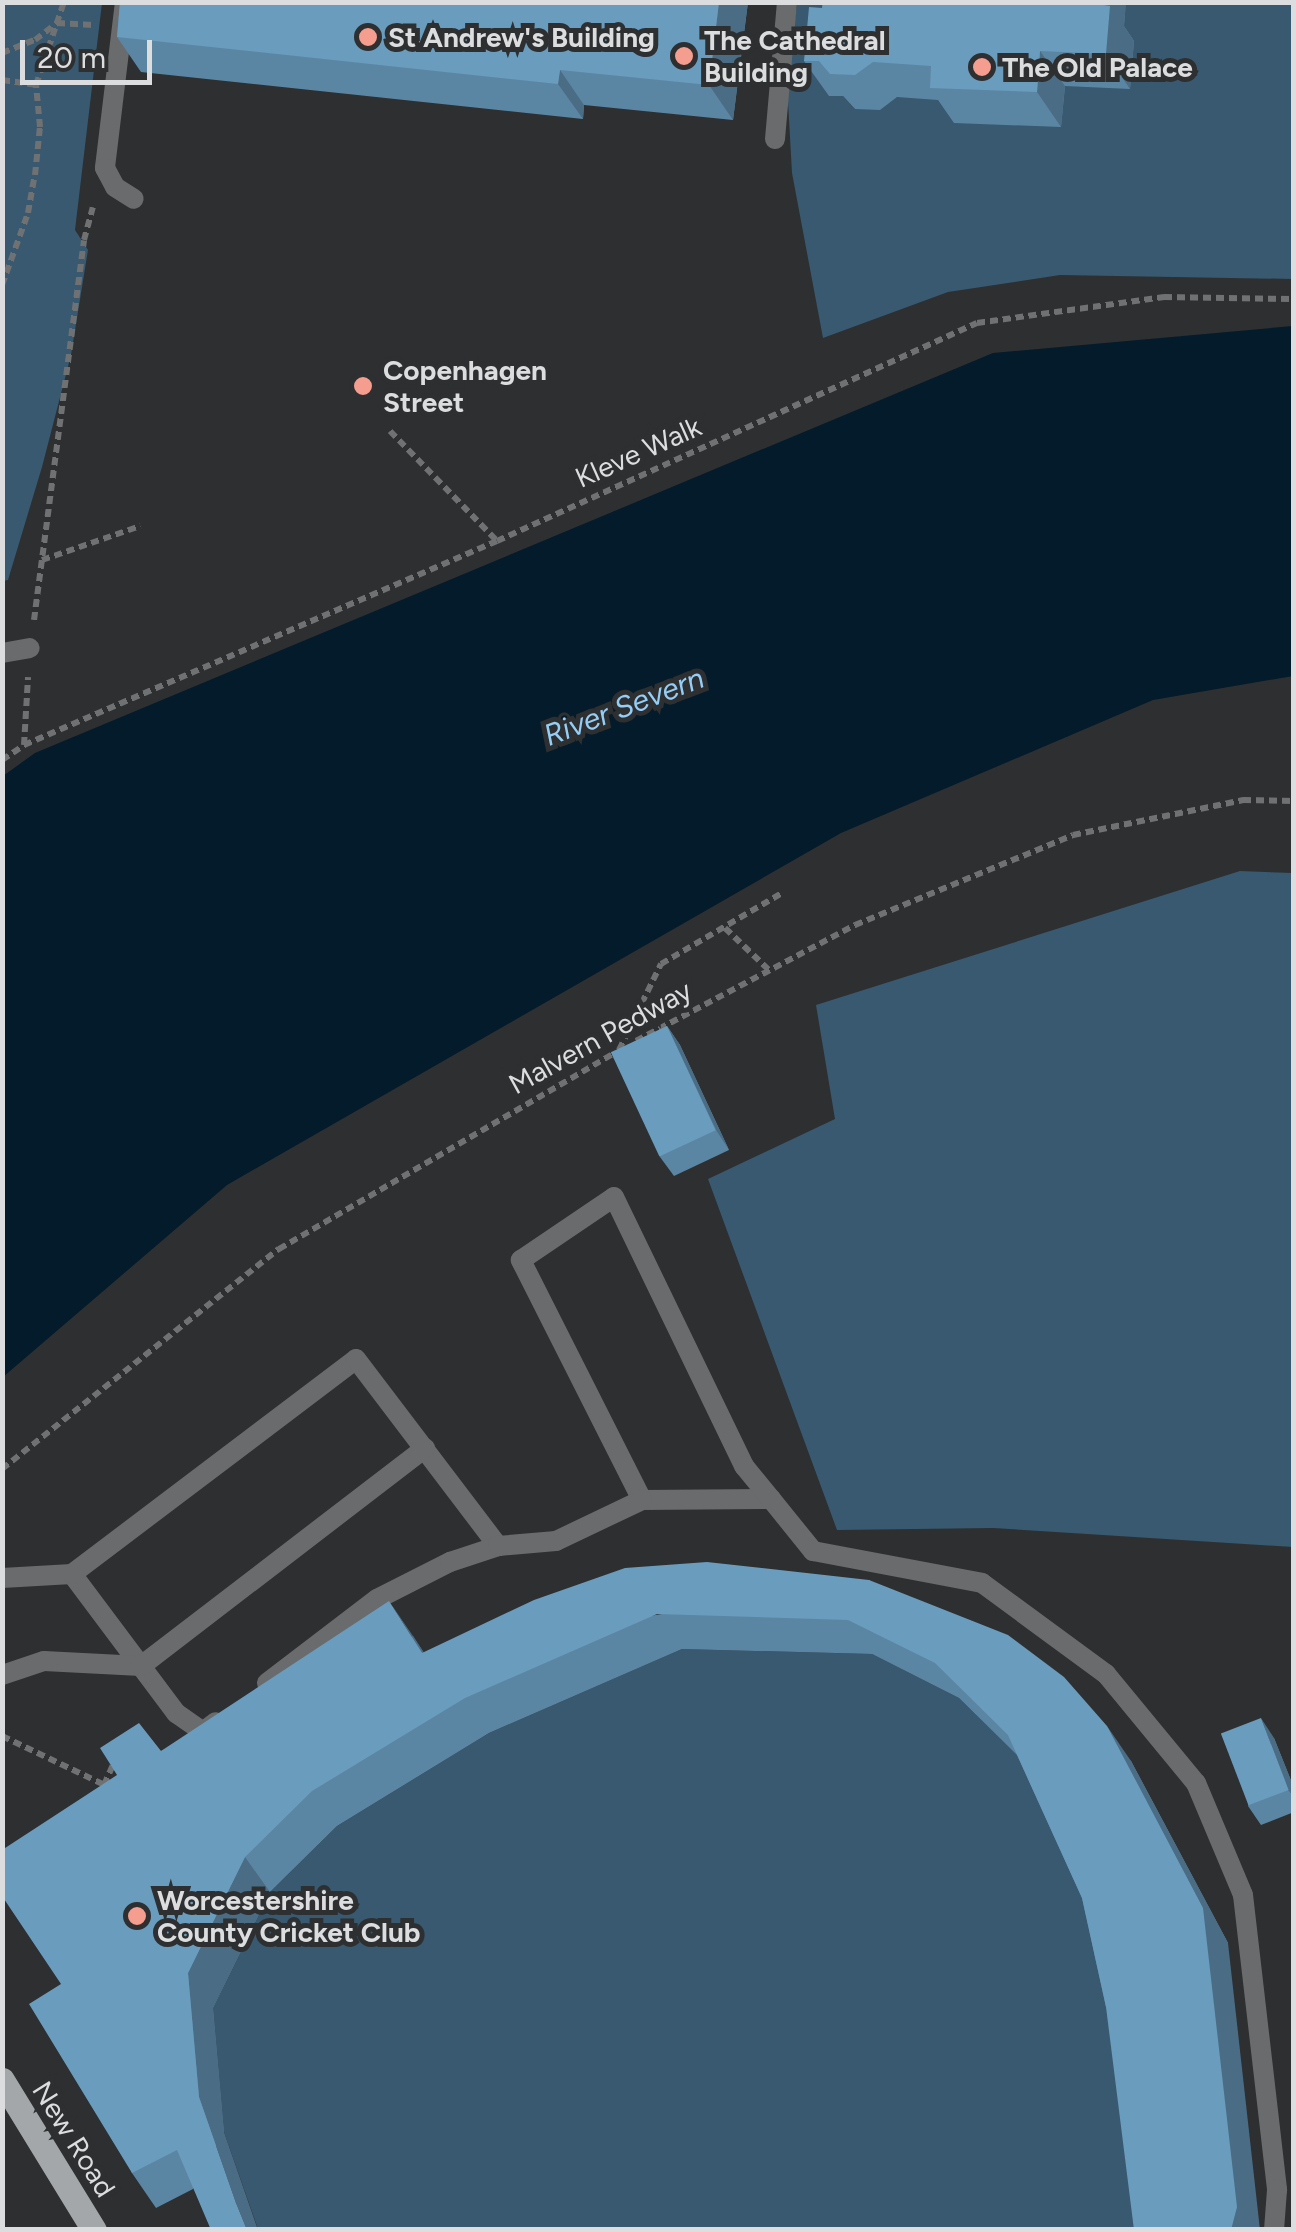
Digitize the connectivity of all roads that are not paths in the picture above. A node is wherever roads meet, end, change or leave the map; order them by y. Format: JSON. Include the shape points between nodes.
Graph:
{"nodes":[{"id":1,"x":125,"y":2,"type":"edge"},
{"id":2,"x":787,"y":2,"type":"edge"},
{"id":3,"x":775,"y":139,"type":"dead end"},
{"id":4,"x":134,"y":199,"type":"dead end"},
{"id":5,"x":30,"y":648,"type":"road end"},
{"id":6,"x":2,"y":653,"type":"edge"},
{"id":7,"x":424,"y":1448,"type":"junction"},
{"id":8,"x":771,"y":1499,"type":"junction"},
{"id":9,"x":642,"y":1500,"type":"junction"},
{"id":10,"x":498,"y":1546,"type":"junction"},
{"id":11,"x":72,"y":1574,"type":"junction"},
{"id":12,"x":2,"y":1578,"type":"edge"},
{"id":13,"x":140,"y":1666,"type":"junction"},
{"id":14,"x":2,"y":1675,"type":"edge"},
{"id":15,"x":2,"y":2080,"type":"edge"},
{"id":16,"x":94,"y":2230,"type":"edge"},
{"id":17,"x":1274,"y":2230,"type":"edge"}],
"edges":[{"from":1,"to":4,"type":"street","via":[[104,168]]},
{"from":2,"to":3,"type":"street"},
{"from":5,"to":6,"type":"street"},
{"from":7,"to":10,"type":"street"},
{"from":7,"to":11,"type":"street","via":[[356,1359]]},
{"from":7,"to":13,"type":"street"},
{"from":8,"to":9,"type":"street"},
{"from":8,"to":9,"type":"street","via":[[744,1466],[614,1197],[521,1260]]},
{"from":8,"to":17,"type":"street","via":[[812,1551],[982,1582],[1106,1674],[1196,1784],[1243,1894],[1277,2190]]},
{"from":9,"to":10,"type":"street","via":[[556,1541]]},
{"from":10,"to":13,"type":"street","via":[[377,1599],[203,1732],[176,1713]]},
{"from":11,"to":12,"type":"street"},
{"from":11,"to":13,"type":"street"},
{"from":13,"to":14,"type":"street","via":[[44,1661]]},
{"from":15,"to":16,"type":"main road","name":"New Road"}]}
